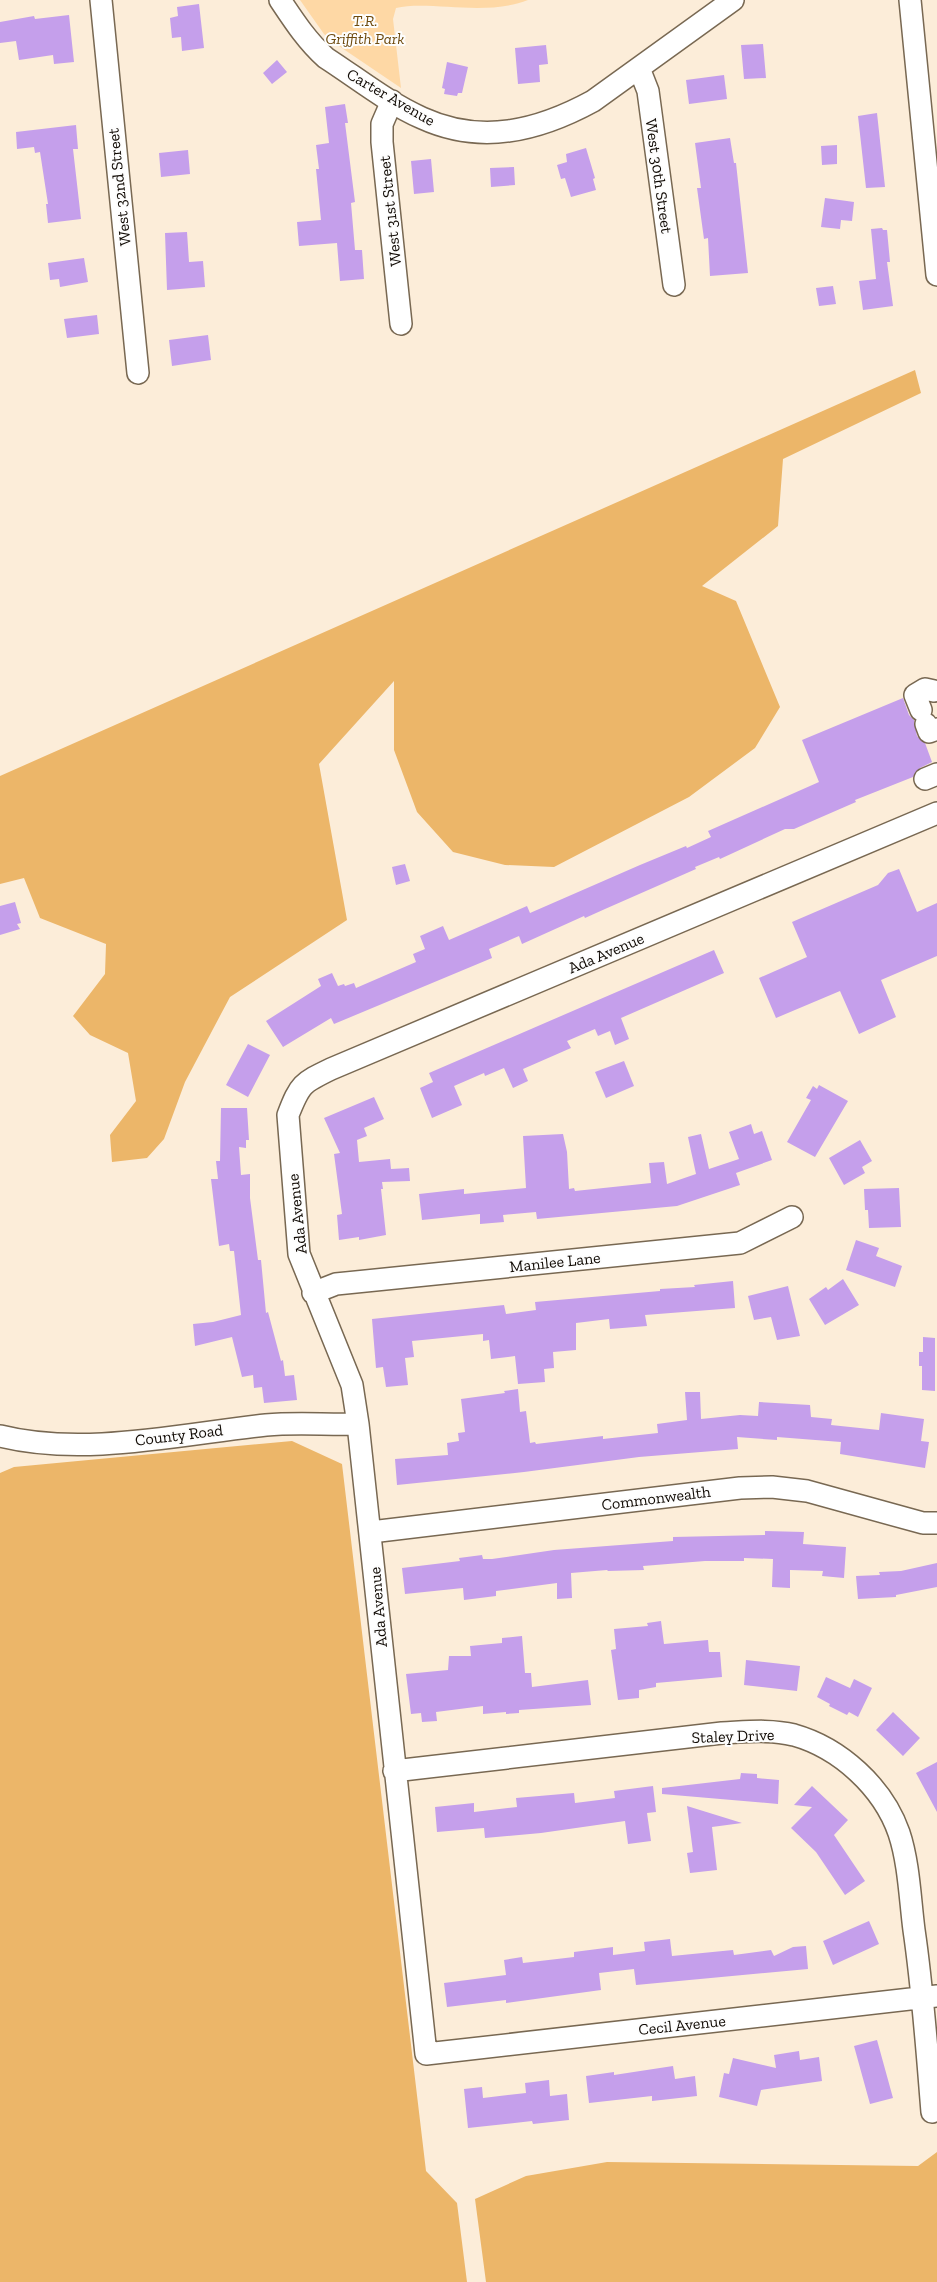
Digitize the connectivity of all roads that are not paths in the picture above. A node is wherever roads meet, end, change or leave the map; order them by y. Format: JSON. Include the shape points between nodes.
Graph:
{"nodes":[{"id":1,"x":101,"y":0,"type":"edge"},
{"id":2,"x":280,"y":0,"type":"edge"},
{"id":3,"x":733,"y":0,"type":"edge"},
{"id":4,"x":910,"y":0,"type":"edge"},
{"id":5,"x":639,"y":68,"type":"junction"},
{"id":6,"x":392,"y":101,"type":"junction"},
{"id":7,"x":937,"y":275,"type":"edge"},
{"id":8,"x":674,"y":286,"type":"dead end"},
{"id":9,"x":402,"y":324,"type":"dead end"},
{"id":10,"x":138,"y":373,"type":"dead end"},
{"id":11,"x":937,"y":813,"type":"edge"},
{"id":12,"x":792,"y":1217,"type":"dead end"},
{"id":13,"x":313,"y":1293,"type":"junction"},
{"id":14,"x":358,"y":1424,"type":"junction"},
{"id":15,"x":0,"y":1436,"type":"edge"},
{"id":16,"x":937,"y":1523,"type":"edge"},
{"id":17,"x":371,"y":1532,"type":"junction"},
{"id":18,"x":394,"y":1771,"type":"junction"},
{"id":19,"x":930,"y":1997,"type":"edge"},
{"id":20,"x":426,"y":2054,"type":"joint"},
{"id":21,"x":932,"y":2112,"type":"dead end"}],
"edges":[{"from":1,"to":10,"type":"street","name":"West 32nd Street"},
{"from":2,"to":6,"type":"street","name":"Carter Avenue","via":[[312,46]]},
{"from":3,"to":5,"type":"street","name":"Carter Avenue"},
{"from":4,"to":7,"type":"street"},
{"from":5,"to":6,"type":"street","name":"Carter Avenue","via":[[579,109],[512,132],[470,132],[443,127]]},
{"from":5,"to":8,"type":"street","name":"West 30th Street","via":[[648,91]]},
{"from":6,"to":9,"type":"street","name":"West 31st Street","via":[[382,124],[382,142]]},
{"from":11,"to":13,"type":"street","name":"Ada Avenue","via":[[306,1082],[288,1115],[299,1254]]},
{"from":12,"to":13,"type":"street","name":"Manilee Lane","via":[[740,1243],[336,1284]]},
{"from":13,"to":14,"type":"street","name":"Ada Avenue","via":[[352,1385]]},
{"from":14,"to":15,"type":"street","name":"County Road","via":[[275,1424],[89,1444],[37,1442]]},
{"from":14,"to":17,"type":"street","name":"Ada Avenue"},
{"from":16,"to":17,"type":"street","name":"Commonwealth","via":[[923,1524],[807,1491],[772,1487],[740,1488]]},
{"from":17,"to":18,"type":"street","name":"Ada Avenue"},
{"from":18,"to":19,"type":"street","name":"Staley Drive","via":[[722,1733],[765,1731],[794,1736],[818,1746],[871,1784],[899,1833]]},
{"from":18,"to":20,"type":"street","name":"Ada Avenue"},
{"from":19,"to":20,"type":"street","name":"Cecil Avenue"},
{"from":19,"to":21,"type":"street","name":"Staley Drive"}]}
